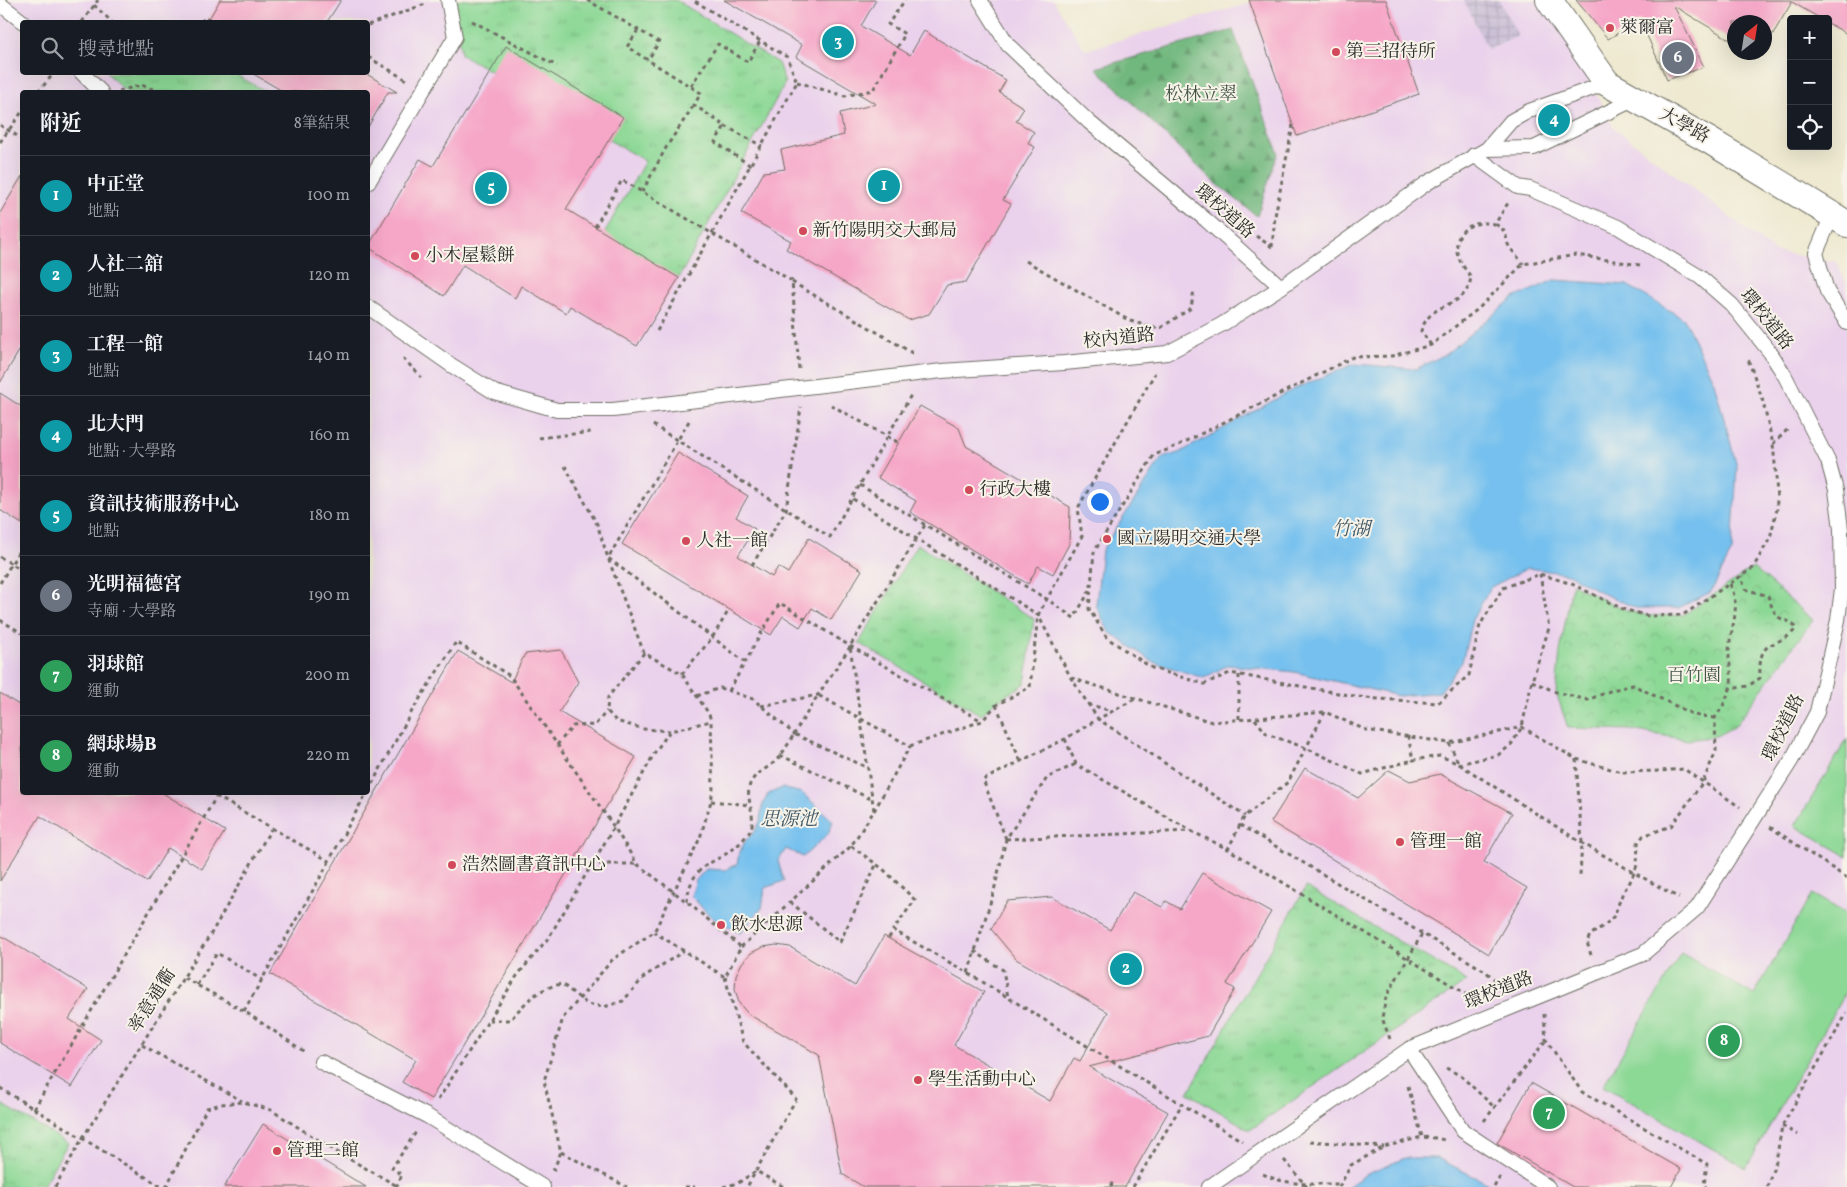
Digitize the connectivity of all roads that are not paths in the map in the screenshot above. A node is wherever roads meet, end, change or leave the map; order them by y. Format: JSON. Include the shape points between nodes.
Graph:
{"nodes":[{"id":1,"x":980,"y":0,"type":"edge"},
{"id":2,"x":1548,"y":0,"type":"edge"},
{"id":3,"x":0,"y":4,"type":"edge"},
{"id":4,"x":449,"y":4,"type":"edge"},
{"id":5,"x":20,"y":20,"type":"edge"},
{"id":6,"x":85,"y":75,"type":"edge"},
{"id":7,"x":1607,"y":83,"type":"junction"},
{"id":8,"x":99,"y":90,"type":"edge"},
{"id":9,"x":1635,"y":100,"type":"junction"},
{"id":10,"x":1487,"y":149,"type":"junction"},
{"id":11,"x":1474,"y":155,"type":"junction"},
{"id":12,"x":370,"y":180,"type":"edge"},
{"id":13,"x":1840,"y":220,"type":"edge"},
{"id":14,"x":1281,"y":287,"type":"junction"},
{"id":15,"x":370,"y":308,"type":"edge"},
{"id":16,"x":1847,"y":323,"type":"edge"},
{"id":17,"x":1404,"y":1052,"type":"junction"},
{"id":18,"x":321,"y":1062,"type":"road end"},
{"id":19,"x":546,"y":1183,"type":"edge"},
{"id":20,"x":1209,"y":1187,"type":"edge"},
{"id":21,"x":1548,"y":1187,"type":"edge"}],
"edges":[{"from":1,"to":14,"type":"lane","name":"環校道路","via":[[1008,45],[1089,122]]},
{"from":2,"to":7,"type":"street","name":"大學路"},
{"from":3,"to":5,"type":"lane"},
{"from":4,"to":12,"type":"lane","via":[[455,36]]},
{"from":6,"to":8,"type":"lane"},
{"from":7,"to":9,"type":"street","name":"大學路"},
{"from":7,"to":10,"type":"lane","via":[[1529,111],[1511,121]]},
{"from":9,"to":10,"type":"lane","via":[[1534,148]]},
{"from":9,"to":13,"type":"street","name":"大學路","via":[[1710,141]]},
{"from":10,"to":11,"type":"lane"},
{"from":11,"to":14,"type":"lane","via":[[1427,183]]},
{"from":11,"to":17,"type":"lane","name":"環校道路","via":[[1518,187],[1618,226],[1700,277],[1732,305],[1785,376],[1828,462],[1842,529],[1842,589],[1816,712],[1791,761],[1697,908],[1643,954]]},
{"from":13,"to":16,"type":"lane","via":[[1816,253],[1827,291]]},
{"from":14,"to":15,"type":"lane","name":"校內道路","via":[[1221,325],[1167,353],[942,371],[613,410],[557,410],[494,392]]},
{"from":17,"to":20,"type":"lane","name":"環校道路"},
{"from":17,"to":21,"type":"lane","via":[[1463,1131]]},
{"from":18,"to":19,"type":"lane","via":[[427,1116]]}]}
